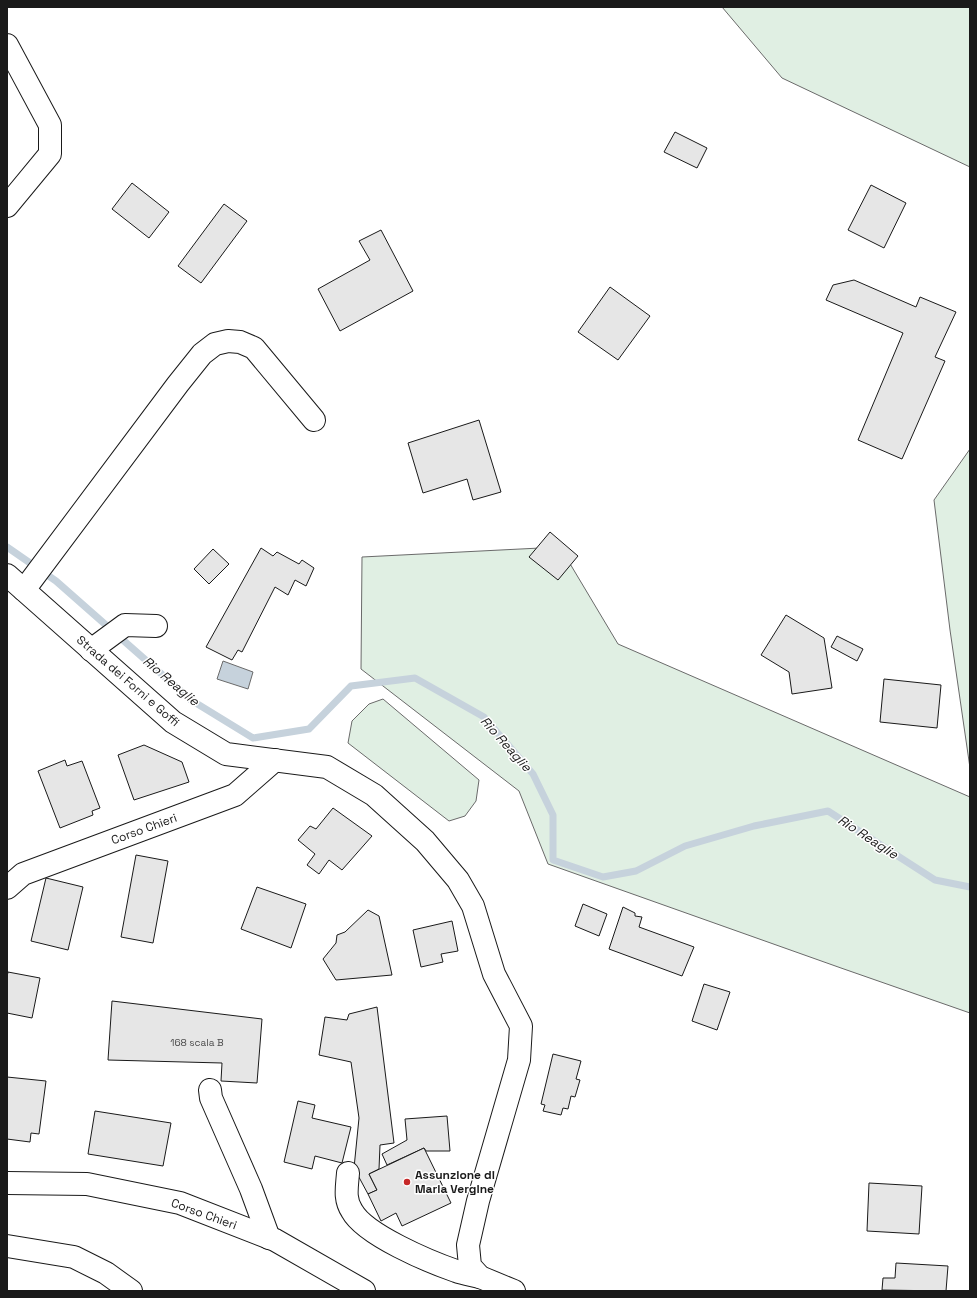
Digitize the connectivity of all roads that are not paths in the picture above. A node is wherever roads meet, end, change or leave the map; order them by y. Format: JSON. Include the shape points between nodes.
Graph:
{"nodes":[{"id":1,"x":7,"y":45,"type":"edge"},
{"id":2,"x":7,"y":206,"type":"edge"},
{"id":3,"x":314,"y":420,"type":"dead end"},
{"id":4,"x":7,"y":575,"type":"edge"},
{"id":5,"x":29,"y":584,"type":"junction"},
{"id":6,"x":156,"y":626,"type":"dead end"},
{"id":7,"x":97,"y":645,"type":"junction"},
{"id":8,"x":276,"y":760,"type":"junction"},
{"id":9,"x":7,"y":888,"type":"edge"},
{"id":10,"x":210,"y":1090,"type":"dead end"},
{"id":11,"x":348,"y":1173,"type":"dead end"},
{"id":12,"x":7,"y":1183,"type":"edge"},
{"id":13,"x":269,"y":1238,"type":"junction"},
{"id":14,"x":7,"y":1246,"type":"edge"},
{"id":15,"x":480,"y":1277,"type":"junction"},
{"id":16,"x":131,"y":1291,"type":"edge"},
{"id":17,"x":364,"y":1291,"type":"edge"},
{"id":18,"x":514,"y":1291,"type":"edge"}],
"edges":[{"from":1,"to":2,"type":"street","via":[[50,125],[50,154]]},
{"from":3,"to":5,"type":"street","via":[[254,348],[240,342],[215,344],[202,354],[183,378]]},
{"from":4,"to":5,"type":"street","name":"Strada dei Forni e Goffi"},
{"from":5,"to":7,"type":"street","name":"Strada dei Forni e Goffi"},
{"from":6,"to":7,"type":"street","via":[[125,624]]},
{"from":7,"to":8,"type":"street","name":"Strada dei Forni e Goffi","via":[[173,722],[226,754]]},
{"from":8,"to":9,"type":"street","name":"Corso Chieri","via":[[235,795],[23,874]]},
{"from":8,"to":15,"type":"street","name":"Strada dei Forni e Goffi","via":[[327,767],[374,795],[425,841],[458,880],[473,906],[494,974],[521,1026],[519,1060],[478,1201],[468,1245],[470,1266]]},
{"from":10,"to":13,"type":"street","via":[[211,1098],[251,1189]]},
{"from":11,"to":15,"type":"street","via":[[346,1196],[352,1212],[359,1221],[380,1236],[431,1261]]},
{"from":12,"to":13,"type":"street","name":"Corso Chieri","via":[[87,1184],[180,1203]]},
{"from":13,"to":17,"type":"street","name":"Corso Chieri"},
{"from":14,"to":16,"type":"street","via":[[74,1257],[106,1273]]},
{"from":15,"to":18,"type":"street"}]}
